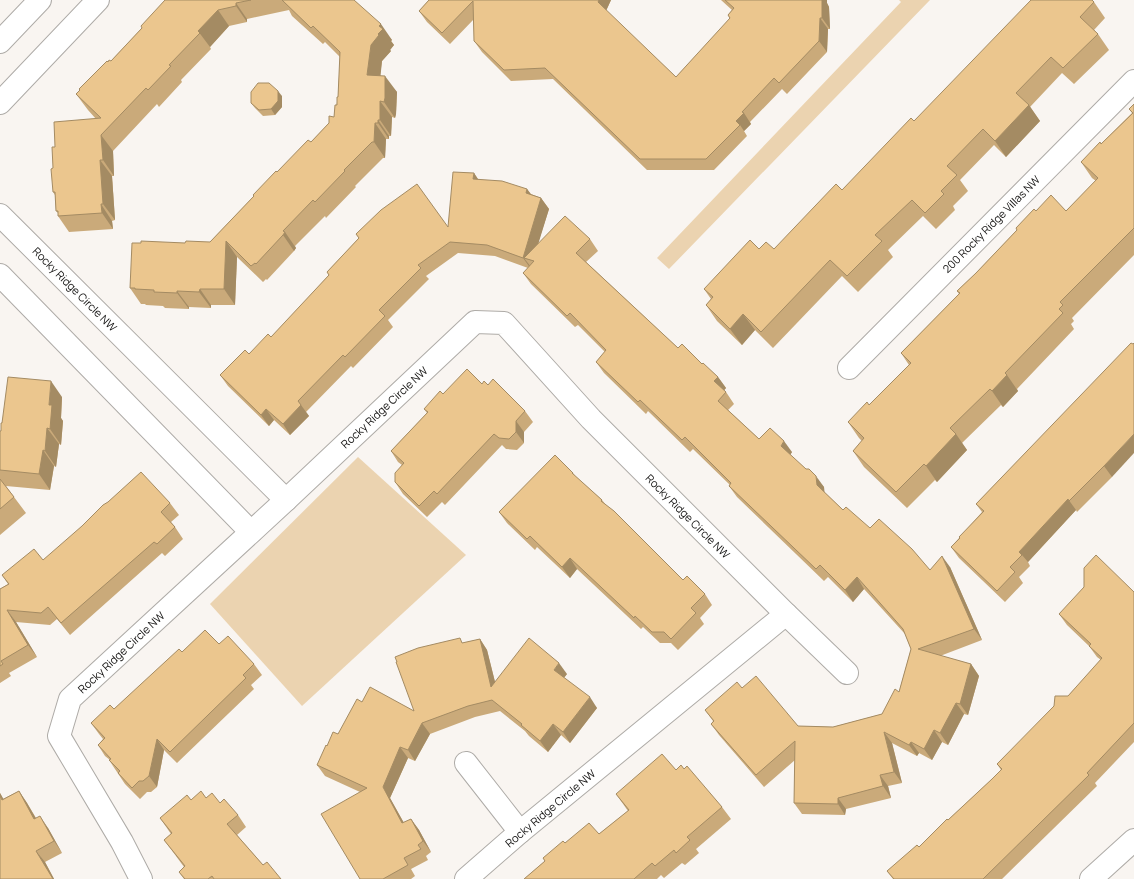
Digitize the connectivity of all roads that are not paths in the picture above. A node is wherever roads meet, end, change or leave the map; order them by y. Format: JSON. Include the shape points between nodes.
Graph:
{"nodes":[{"id":1,"x":40,"y":0,"type":"edge"},
{"id":2,"x":98,"y":0,"type":"edge"},
{"id":3,"x":0,"y":42,"type":"edge"},
{"id":4,"x":1134,"y":81,"type":"edge"},
{"id":5,"x":0,"y":103,"type":"edge"},
{"id":6,"x":0,"y":215,"type":"edge"},
{"id":7,"x":0,"y":275,"type":"edge"},
{"id":8,"x":849,"y":368,"type":"dead end"},
{"id":9,"x":286,"y":500,"type":"junction"},
{"id":10,"x":250,"y":532,"type":"junction"},
{"id":11,"x":786,"y":614,"type":"junction"},
{"id":12,"x":847,"y":673,"type":"dead end"},
{"id":13,"x":466,"y":763,"type":"dead end"},
{"id":14,"x":520,"y":832,"type":"junction"},
{"id":15,"x":1134,"y":840,"type":"edge"},
{"id":16,"x":141,"y":879,"type":"edge"},
{"id":17,"x":466,"y":879,"type":"edge"},
{"id":18,"x":1091,"y":879,"type":"edge"}],
"edges":[{"from":1,"to":3,"type":"street"},
{"from":2,"to":5,"type":"street"},
{"from":4,"to":8,"type":"street","name":"200 Rocky Ridge Villas NW"},
{"from":6,"to":9,"type":"street","name":"Rocky Ridge Circle NW"},
{"from":7,"to":10,"type":"street"},
{"from":9,"to":10,"type":"street","name":"Rocky Ridge Circle NW"},
{"from":9,"to":11,"type":"street","name":"Rocky Ridge Circle NW","via":[[475,322],[504,323],[592,419]]},
{"from":10,"to":16,"type":"street","name":"Rocky Ridge Circle NW","via":[[70,699],[59,736]]},
{"from":11,"to":12,"type":"street"},
{"from":11,"to":14,"type":"street","name":"Rocky Ridge Circle NW"},
{"from":13,"to":14,"type":"street"},
{"from":14,"to":17,"type":"street","name":"Rocky Ridge Circle NW"},
{"from":15,"to":18,"type":"street"}]}
